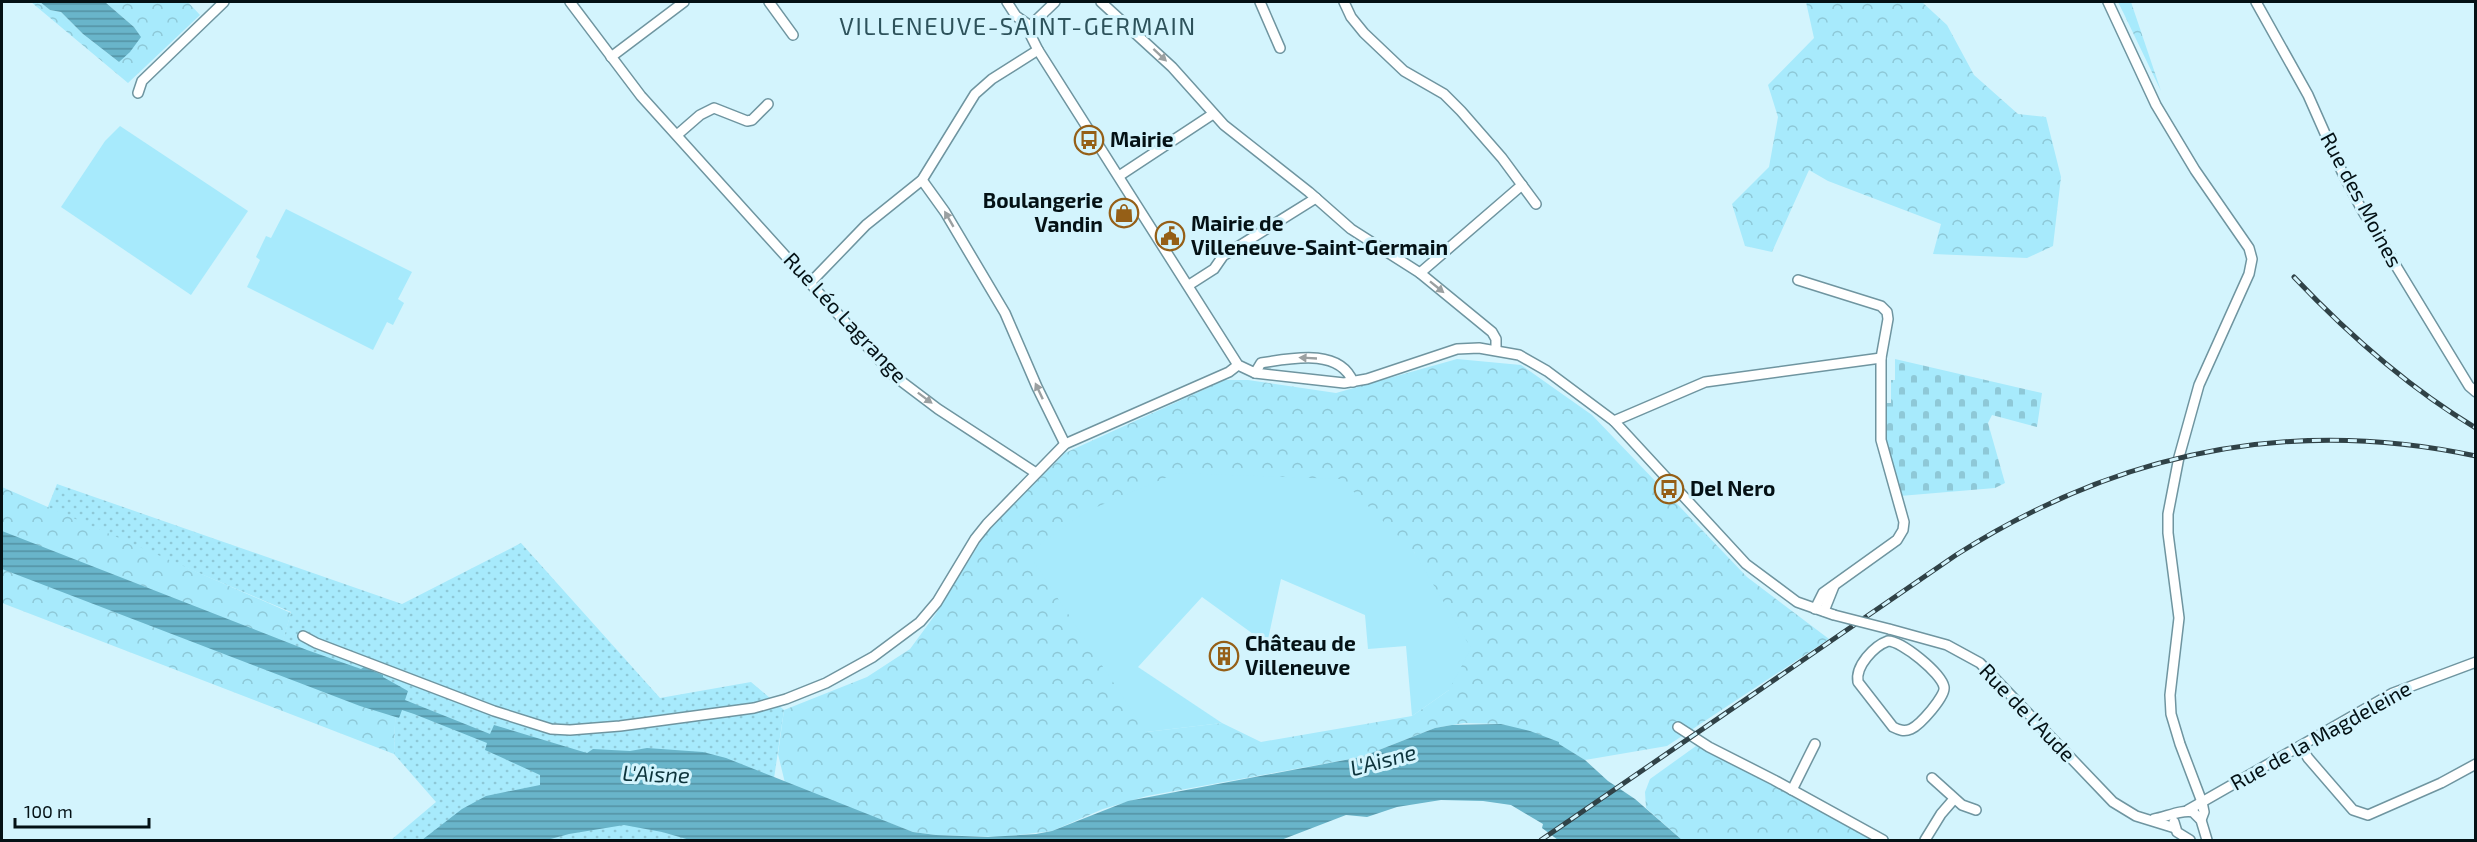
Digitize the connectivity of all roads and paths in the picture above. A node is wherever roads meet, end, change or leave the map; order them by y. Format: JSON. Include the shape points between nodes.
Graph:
{"nodes":[{"id":1,"x":224,"y":2,"type":"edge"},
{"id":2,"x":570,"y":2,"type":"edge"},
{"id":3,"x":684,"y":2,"type":"edge"},
{"id":4,"x":769,"y":2,"type":"edge"},
{"id":5,"x":1007,"y":2,"type":"edge"},
{"id":6,"x":1055,"y":2,"type":"edge"},
{"id":7,"x":1101,"y":2,"type":"edge"},
{"id":8,"x":1260,"y":2,"type":"edge"},
{"id":9,"x":1344,"y":2,"type":"edge"},
{"id":10,"x":2108,"y":2,"type":"edge"},
{"id":11,"x":2256,"y":2,"type":"edge"},
{"id":12,"x":1030,"y":26,"type":"junction"},
{"id":13,"x":793,"y":35,"type":"dead end"},
{"id":14,"x":1280,"y":48,"type":"dead end"},
{"id":15,"x":1038,"y":50,"type":"junction"},
{"id":16,"x":611,"y":57,"type":"junction"},
{"id":17,"x":138,"y":93,"type":"dead end"},
{"id":18,"x":768,"y":104,"type":"dead end"},
{"id":19,"x":1214,"y":114,"type":"junction"},
{"id":20,"x":677,"y":135,"type":"junction"},
{"id":21,"x":1119,"y":176,"type":"junction"},
{"id":22,"x":921,"y":180,"type":"junction"},
{"id":23,"x":1522,"y":185,"type":"junction"},
{"id":24,"x":1316,"y":198,"type":"junction"},
{"id":25,"x":1536,"y":204,"type":"dead end"},
{"id":26,"x":1420,"y":273,"type":"junction"},
{"id":27,"x":1798,"y":280,"type":"dead end"},
{"id":28,"x":811,"y":282,"type":"junction"},
{"id":29,"x":1189,"y":285,"type":"junction"},
{"id":30,"x":1496,"y":350,"type":"junction"},
{"id":31,"x":1881,"y":358,"type":"junction"},
{"id":32,"x":1238,"y":365,"type":"junction"},
{"id":33,"x":1256,"y":370,"type":"junction"},
{"id":34,"x":1353,"y":382,"type":"junction"},
{"id":35,"x":2475,"y":392,"type":"edge"},
{"id":36,"x":1614,"y":421,"type":"junction"},
{"id":37,"x":1065,"y":444,"type":"junction"},
{"id":38,"x":1036,"y":473,"type":"junction"},
{"id":39,"x":1820,"y":610,"type":"junction"},
{"id":40,"x":303,"y":636,"type":"dead end"},
{"id":41,"x":1925,"y":639,"type":"junction"},
{"id":42,"x":1914,"y":654,"type":"junction"},
{"id":43,"x":2475,"y":662,"type":"edge"},
{"id":44,"x":1678,"y":727,"type":"dead end"},
{"id":45,"x":1815,"y":744,"type":"dead end"},
{"id":46,"x":2301,"y":746,"type":"junction"},
{"id":47,"x":2475,"y":764,"type":"edge"},
{"id":48,"x":1932,"y":778,"type":"dead end"},
{"id":49,"x":1792,"y":790,"type":"junction"},
{"id":50,"x":1954,"y":798,"type":"junction"},
{"id":51,"x":2202,"y":802,"type":"junction"},
{"id":52,"x":1976,"y":810,"type":"dead end"},
{"id":53,"x":2188,"y":810,"type":"junction"},
{"id":54,"x":2178,"y":814,"type":"junction"},
{"id":55,"x":2152,"y":819,"type":"junction"},
{"id":56,"x":2201,"y":823,"type":"junction"},
{"id":57,"x":2175,"y":828,"type":"junction"},
{"id":58,"x":2188,"y":839,"type":"edge"},
{"id":59,"x":1883,"y":840,"type":"edge"},
{"id":60,"x":1925,"y":840,"type":"edge"},
{"id":61,"x":2207,"y":840,"type":"edge"}],
"edges":[{"from":1,"to":17,"type":"street","via":[[142,81]]},
{"from":2,"to":16,"type":"street","name":"Rue Léo Lagrange"},
{"from":3,"to":16,"type":"street"},
{"from":4,"to":13,"type":"street"},
{"from":5,"to":12,"type":"street","via":[[1016,16]]},
{"from":6,"to":12,"type":"street"},
{"from":7,"to":19,"type":"street","one_way":true,"via":[[1172,67]]},
{"from":8,"to":14,"type":"street"},
{"from":9,"to":23,"type":"street","via":[[1364,33],[1404,71],[1444,94],[1461,111]]},
{"from":10,"to":51,"type":"street","via":[[2156,105],[2195,170],[2244,239],[2252,259],[2249,274],[2199,385],[2168,514],[2179,618],[2169,694],[2171,714]]},
{"from":11,"to":35,"type":"street","name":"Rue des Moines","via":[[2308,95],[2362,210]]},
{"from":12,"to":15,"type":"street"},
{"from":15,"to":21,"type":"street"},
{"from":15,"to":22,"type":"street","via":[[975,94]]},
{"from":16,"to":20,"type":"street","name":"Rue Léo Lagrange"},
{"from":18,"to":20,"type":"street","via":[[747,121],[720,109],[708,110]]},
{"from":19,"to":21,"type":"street"},
{"from":19,"to":24,"type":"street"},
{"from":20,"to":28,"type":"street","name":"Rue Léo Lagrange"},
{"from":21,"to":29,"type":"street"},
{"from":22,"to":28,"type":"street","via":[[866,225]]},
{"from":37,"to":22,"type":"street","one_way":true,"via":[[1005,313],[945,212]]},
{"from":23,"to":25,"type":"street"},
{"from":23,"to":26,"type":"street"},
{"from":24,"to":26,"type":"street","via":[[1351,229]]},
{"from":24,"to":29,"type":"street","via":[[1223,256],[1214,269]]},
{"from":26,"to":30,"type":"street","one_way":true,"via":[[1492,332]]},
{"from":27,"to":31,"type":"street","via":[[1884,308],[1888,319]]},
{"from":28,"to":38,"type":"street","name":"Rue Léo Lagrange","one_way":true,"via":[[893,375]]},
{"from":29,"to":32,"type":"street"},
{"from":30,"to":34,"type":"street","name":"Rue de l'Aude","via":[[1457,349]]},
{"from":30,"to":36,"type":"street","name":"Rue de l'Aude","via":[[1519,355],[1547,371]]},
{"from":31,"to":36,"type":"street","via":[[1698,384]]},
{"from":31,"to":39,"type":"street","via":[[1881,440],[1904,516],[1903,530],[1894,543],[1823,593]]},
{"from":32,"to":33,"type":"street","name":"Rue de l'Aude"},
{"from":32,"to":37,"type":"street"},
{"from":33,"to":34,"type":"street","name":"Rue de l'Aude"},
{"from":34,"to":33,"type":"street","one_way":true,"via":[[1349,373],[1325,360],[1293,358],[1261,363]]},
{"from":36,"to":39,"type":"street","name":"Rue de l'Aude","via":[[1746,564],[1797,602]]},
{"from":37,"to":38,"type":"street"},
{"from":38,"to":40,"type":"street","via":[[975,539],[937,602],[914,627],[873,657],[826,683],[754,708],[620,726],[551,729],[494,711]]},
{"from":39,"to":41,"type":"street","name":"Rue de l'Aude","bridge":true},
{"from":41,"to":42,"type":"street"},
{"from":41,"to":55,"type":"street","name":"Rue de l'Aude","via":[[1947,645],[1980,663],[2113,801],[2136,816]]},
{"from":42,"to":42,"type":"street","via":[[1888,641],[1875,649],[1857,675],[1868,697],[1901,731],[1918,725],[1943,694],[1939,678]]},
{"from":43,"to":46,"type":"street","name":"Rue de la Magdeleine","via":[[2404,687]]},
{"from":44,"to":49,"type":"street"},
{"from":45,"to":49,"type":"street"},
{"from":46,"to":47,"type":"street","via":[[2345,801],[2360,814],[2368,815]]},
{"from":46,"to":51,"type":"street","name":"Rue de la Magdeleine"},
{"from":48,"to":50,"type":"street"},
{"from":49,"to":59,"type":"street"},
{"from":50,"to":52,"type":"street","via":[[1962,806]]},
{"from":50,"to":60,"type":"street"},
{"from":51,"to":53,"type":"street","name":"Rue de la Magdeleine"},
{"from":51,"to":56,"type":"street"},
{"from":53,"to":54,"type":"street"},
{"from":53,"to":56,"type":"street","via":[[2198,815]]},
{"from":54,"to":55,"type":"street"},
{"from":54,"to":57,"type":"street"},
{"from":55,"to":57,"type":"street","name":"Rue de l'Aude"},
{"from":56,"to":58,"type":"street"},
{"from":56,"to":61,"type":"street"},
{"from":57,"to":58,"type":"street"}]}
